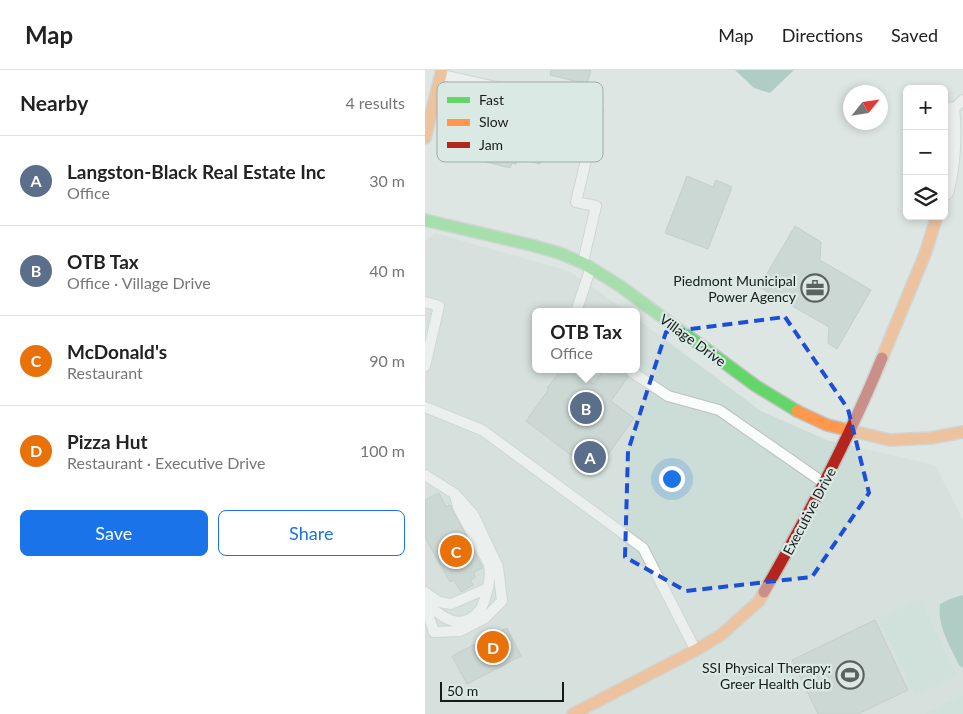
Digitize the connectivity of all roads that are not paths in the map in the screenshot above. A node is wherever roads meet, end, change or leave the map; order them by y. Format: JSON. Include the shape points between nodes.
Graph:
{"nodes":[{"id":1,"x":441,"y":72,"type":"edge"},
{"id":2,"x":482,"y":82,"type":"edge"},
{"id":3,"x":437,"y":88,"type":"edge"},
{"id":4,"x":956,"y":106,"type":"edge"},
{"id":5,"x":425,"y":138,"type":"edge"},
{"id":6,"x":586,"y":162,"type":"edge"},
{"id":7,"x":948,"y":176,"type":"edge"},
{"id":8,"x":425,"y":220,"type":"edge"},
{"id":9,"x":936,"y":220,"type":"edge"},
{"id":10,"x":587,"y":266,"type":"junction"},
{"id":11,"x":425,"y":302,"type":"edge"},
{"id":12,"x":577,"y":308,"type":"edge"},
{"id":13,"x":425,"y":366,"type":"edge"},
{"id":14,"x":634,"y":373,"type":"edge"},
{"id":15,"x":425,"y":408,"type":"edge"},
{"id":16,"x":849,"y":431,"type":"junction"},
{"id":17,"x":963,"y":432,"type":"edge"},
{"id":18,"x":425,"y":475,"type":"edge"},
{"id":19,"x":824,"y":483,"type":"junction"},
{"id":20,"x":455,"y":494,"type":"junction"},
{"id":21,"x":488,"y":588,"type":"junction"},
{"id":22,"x":425,"y":592,"type":"edge"},
{"id":23,"x":425,"y":604,"type":"edge"},
{"id":24,"x":430,"y":632,"type":"edge"},
{"id":25,"x":696,"y":650,"type":"junction"},
{"id":26,"x":573,"y":714,"type":"edge"}],
"edges":[{"from":1,"to":2,"type":"lane"},
{"from":3,"to":5,"type":"street"},
{"from":4,"to":7,"type":"street"},
{"from":6,"to":10,"type":"lane","via":[[576,202],[596,206]]},
{"from":8,"to":10,"type":"street","name":"Village Drive","via":[[531,245]]},
{"from":9,"to":16,"type":"street","name":"Executive Drive","via":[[925,254]]},
{"from":10,"to":12,"type":"lane"},
{"from":10,"to":16,"type":"street","name":"Village Drive","via":[[755,386],[793,409]]},
{"from":11,"to":13,"type":"lane","via":[[439,306]]},
{"from":14,"to":19,"type":"lane","via":[[668,396],[719,410]]},
{"from":15,"to":25,"type":"lane","via":[[482,430],[643,548]]},
{"from":16,"to":17,"type":"street","name":"Village Drive","via":[[890,440]]},
{"from":16,"to":19,"type":"street","name":"Executive Drive"},
{"from":18,"to":20,"type":"lane"},
{"from":19,"to":25,"type":"street","name":"Executive Drive","via":[[759,601],[727,631]]},
{"from":20,"to":21,"type":"lane","via":[[458,507],[489,564]]},
{"from":20,"to":24,"type":"lane","via":[[473,514],[498,567],[502,602],[485,618],[460,631]]},
{"from":21,"to":22,"type":"lane","via":[[451,604],[439,602]]},
{"from":21,"to":23,"type":"lane","via":[[481,609],[471,620],[454,622]]},
{"from":23,"to":24,"type":"lane"},
{"from":25,"to":26,"type":"street","name":"Executive Drive"}]}
